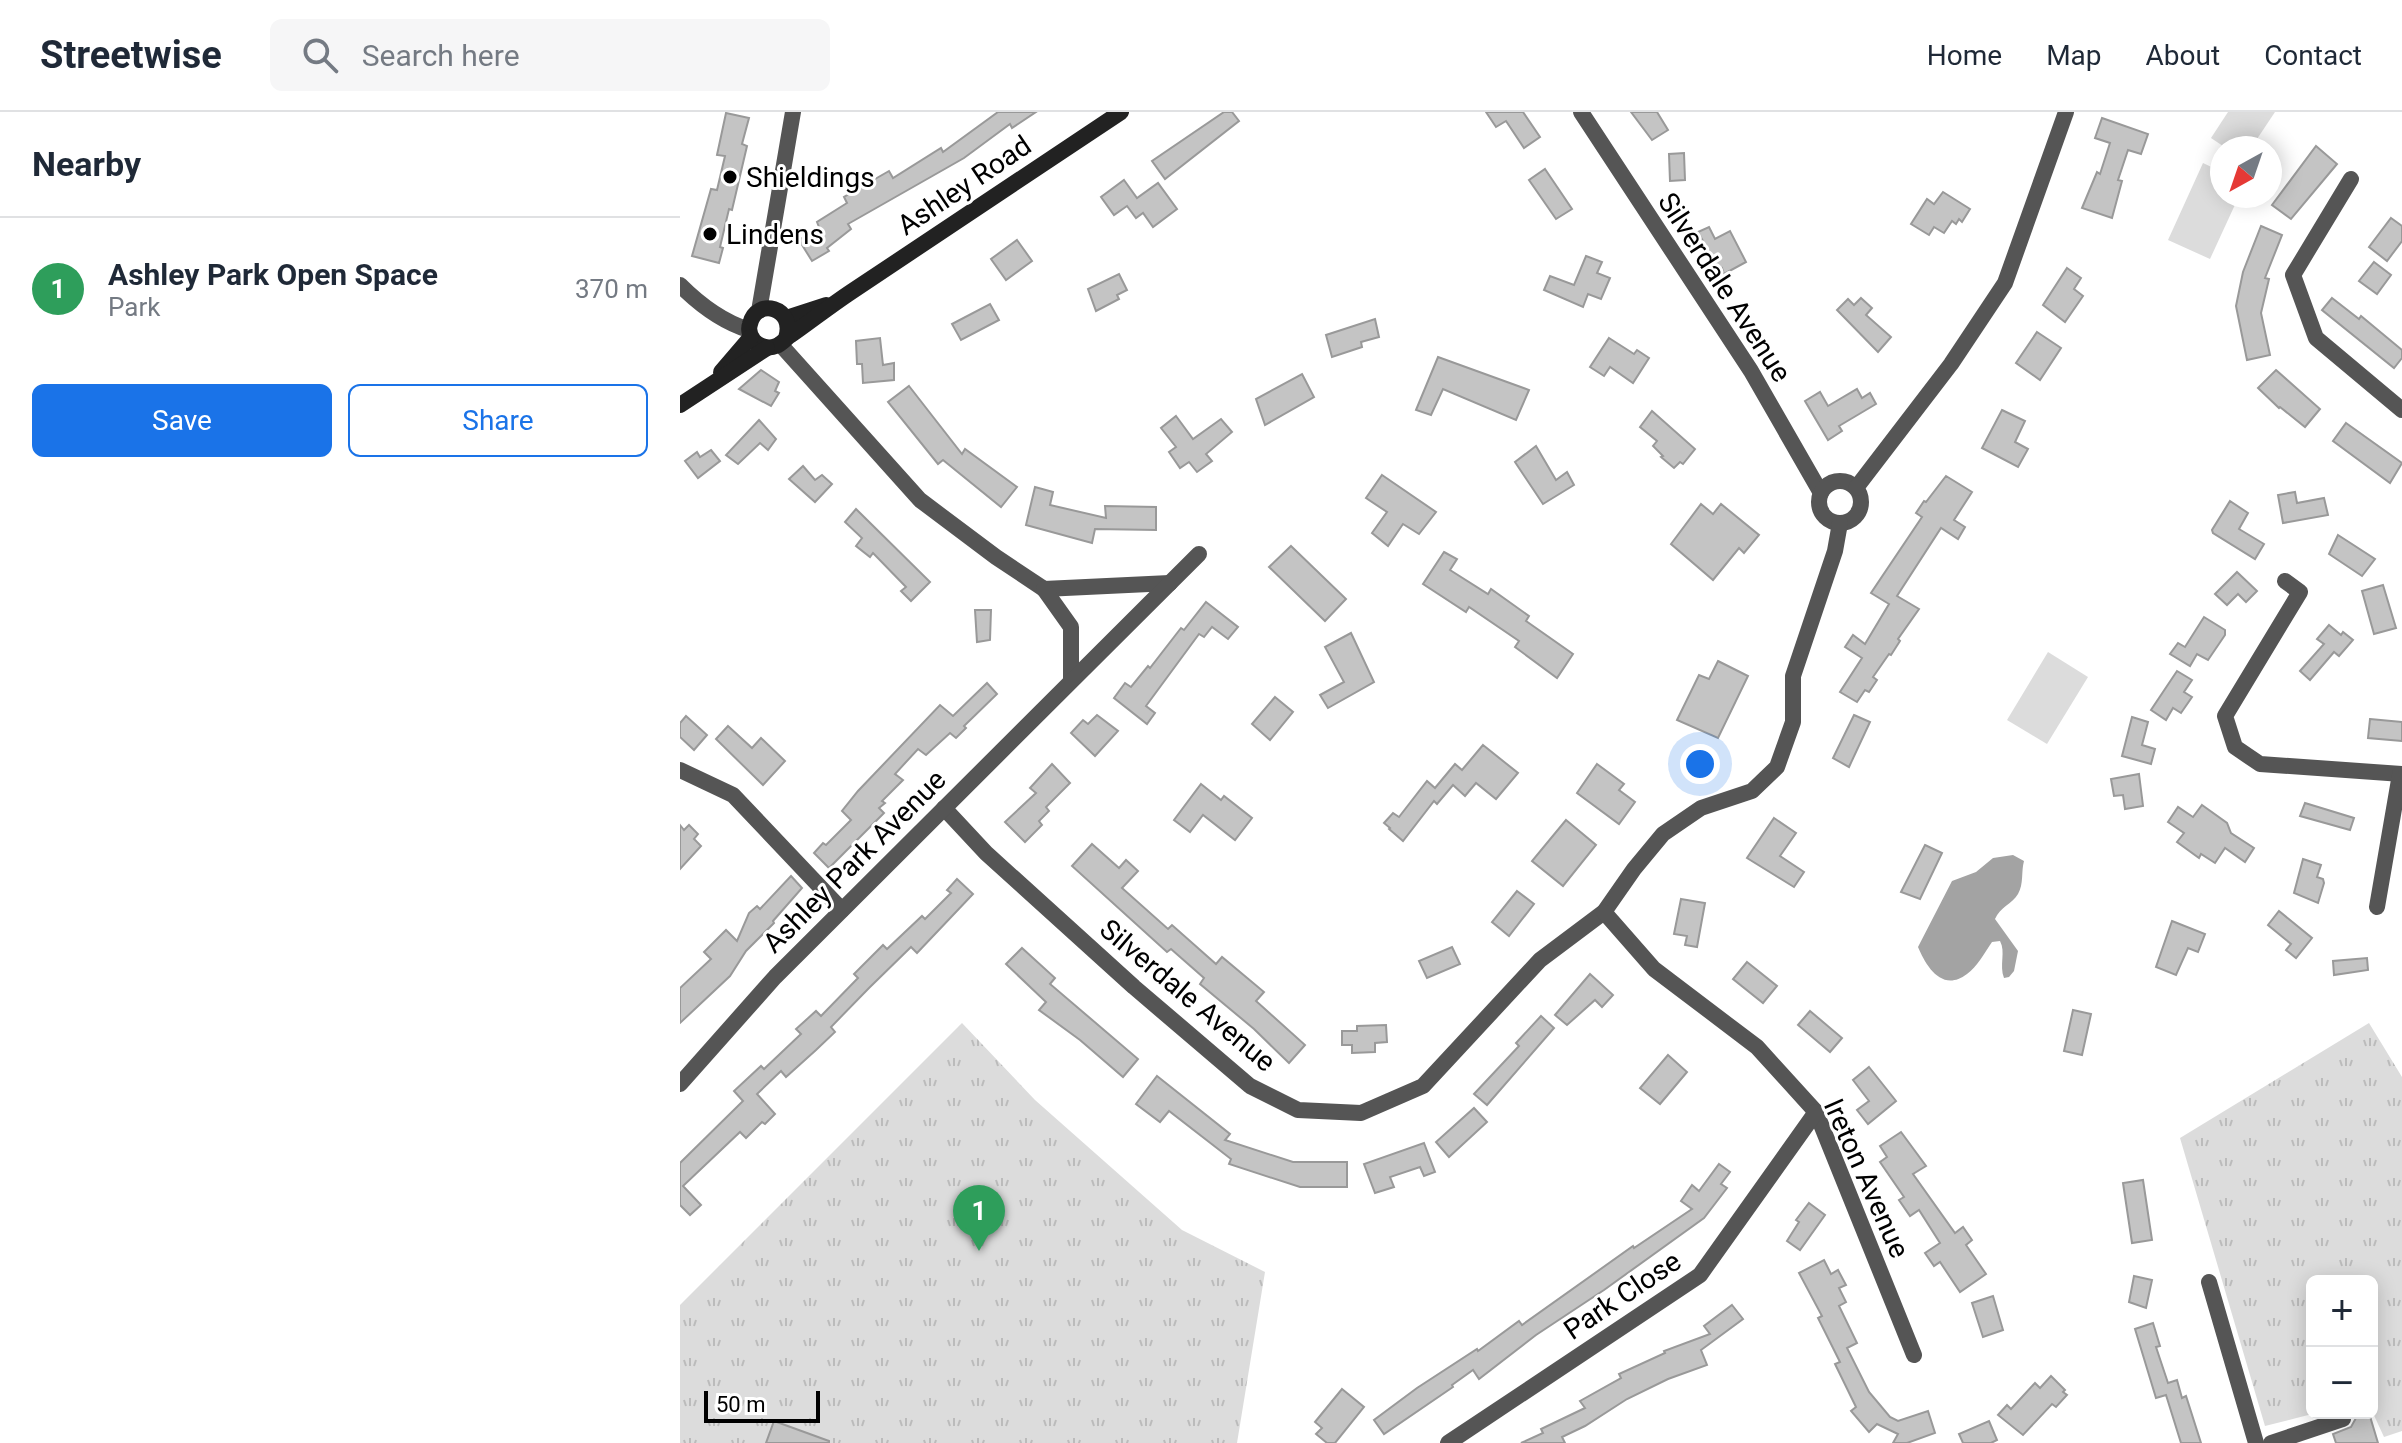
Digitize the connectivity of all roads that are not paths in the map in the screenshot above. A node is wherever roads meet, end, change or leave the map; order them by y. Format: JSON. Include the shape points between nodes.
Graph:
{"nodes":[{"id":1,"x":793,"y":112,"type":"edge"},
{"id":2,"x":1121,"y":112,"type":"edge"},
{"id":3,"x":1581,"y":112,"type":"edge"},
{"id":4,"x":2066,"y":112,"type":"edge"},
{"id":5,"x":2351,"y":179,"type":"dead end"},
{"id":6,"x":680,"y":285,"type":"edge"},
{"id":7,"x":837,"y":302,"type":"junction"},
{"id":8,"x":763,"y":320,"type":"junction"},
{"id":9,"x":778,"y":343,"type":"junction"},
{"id":10,"x":706,"y":386,"type":"junction"},
{"id":11,"x":680,"y":405,"type":"edge"},
{"id":12,"x":2402,"y":410,"type":"edge"},
{"id":13,"x":1856,"y":488,"type":"junction"},
{"id":14,"x":1821,"y":493,"type":"junction"},
{"id":15,"x":1840,"y":523,"type":"junction"},
{"id":16,"x":1199,"y":554,"type":"dead end"},
{"id":17,"x":2285,"y":581,"type":"dead end"},
{"id":18,"x":1170,"y":583,"type":"junction"},
{"id":19,"x":1044,"y":589,"type":"junction"},
{"id":20,"x":1071,"y":681,"type":"junction"},
{"id":21,"x":680,"y":770,"type":"edge"},
{"id":22,"x":2401,"y":774,"type":"edge"},
{"id":23,"x":944,"y":808,"type":"junction"},
{"id":24,"x":2377,"y":907,"type":"dead end"},
{"id":25,"x":842,"y":910,"type":"junction"},
{"id":26,"x":1604,"y":912,"type":"junction"},
{"id":27,"x":680,"y":1084,"type":"edge"},
{"id":28,"x":1816,"y":1112,"type":"junction"},
{"id":29,"x":2209,"y":1282,"type":"dead end"},
{"id":30,"x":1914,"y":1355,"type":"dead end"},
{"id":31,"x":2343,"y":1419,"type":"dead end"},
{"id":32,"x":1448,"y":1443,"type":"edge"},
{"id":33,"x":2256,"y":1443,"type":"edge"},
{"id":34,"x":2271,"y":1443,"type":"edge"}],
"edges":[{"from":1,"to":8,"type":"street","via":[[765,268]]},
{"from":2,"to":7,"type":"main road","name":"Ashley Road"},
{"from":3,"to":14,"type":"street","name":"Silverdale Avenue","via":[[1751,371]]},
{"from":4,"to":13,"type":"street","via":[[2005,283]]},
{"from":5,"to":12,"type":"street","via":[[2293,275],[2316,338]]},
{"from":6,"to":8,"type":"street","via":[[733,325]]},
{"from":7,"to":8,"type":"main road","name":"Ashley Road"},
{"from":7,"to":9,"type":"main road","name":"Ashley Road"},
{"from":8,"to":9,"type":"main road","via":[[788,325]]},
{"from":8,"to":9,"type":"main road","via":[[755,342]]},
{"from":8,"to":10,"type":"main road","name":"Ashley Road"},
{"from":9,"to":10,"type":"main road","name":"Ashley Road"},
{"from":9,"to":19,"type":"street","via":[[920,500]]},
{"from":10,"to":11,"type":"main road","name":"Ashley Road"},
{"from":13,"to":14,"type":"street","via":[[1837,481]]},
{"from":13,"to":15,"type":"street","via":[[1861,507],[1853,519]]},
{"from":14,"to":15,"type":"street","via":[[1822,513]]},
{"from":15,"to":26,"type":"street","name":"Silverdale Avenue","via":[[1793,676],[1793,722],[1777,767],[1752,791],[1701,808],[1663,834]]},
{"from":16,"to":18,"type":"street","name":"Ashley Park Avenue"},
{"from":17,"to":22,"type":"street","via":[[2300,592],[2225,716],[2235,747],[2260,764]]},
{"from":18,"to":19,"type":"street"},
{"from":18,"to":20,"type":"street","name":"Ashley Park Avenue"},
{"from":19,"to":20,"type":"street","via":[[1071,627]]},
{"from":20,"to":23,"type":"street","name":"Ashley Park Avenue"},
{"from":21,"to":25,"type":"street","via":[[733,795]]},
{"from":22,"to":24,"type":"street"},
{"from":23,"to":25,"type":"street","name":"Ashley Park Avenue"},
{"from":23,"to":26,"type":"street","name":"Silverdale Avenue","via":[[986,853],[1250,1086],[1298,1110],[1361,1113],[1423,1086],[1540,960]]},
{"from":25,"to":27,"type":"street","name":"Ashley Park Avenue"},
{"from":26,"to":28,"type":"street","name":"Ireton Avenue","via":[[1654,969],[1757,1047]]},
{"from":28,"to":30,"type":"street","name":"Ireton Avenue"},
{"from":28,"to":32,"type":"street","name":"Park Close","via":[[1700,1275]]},
{"from":29,"to":33,"type":"street"},
{"from":31,"to":34,"type":"street"}]}
